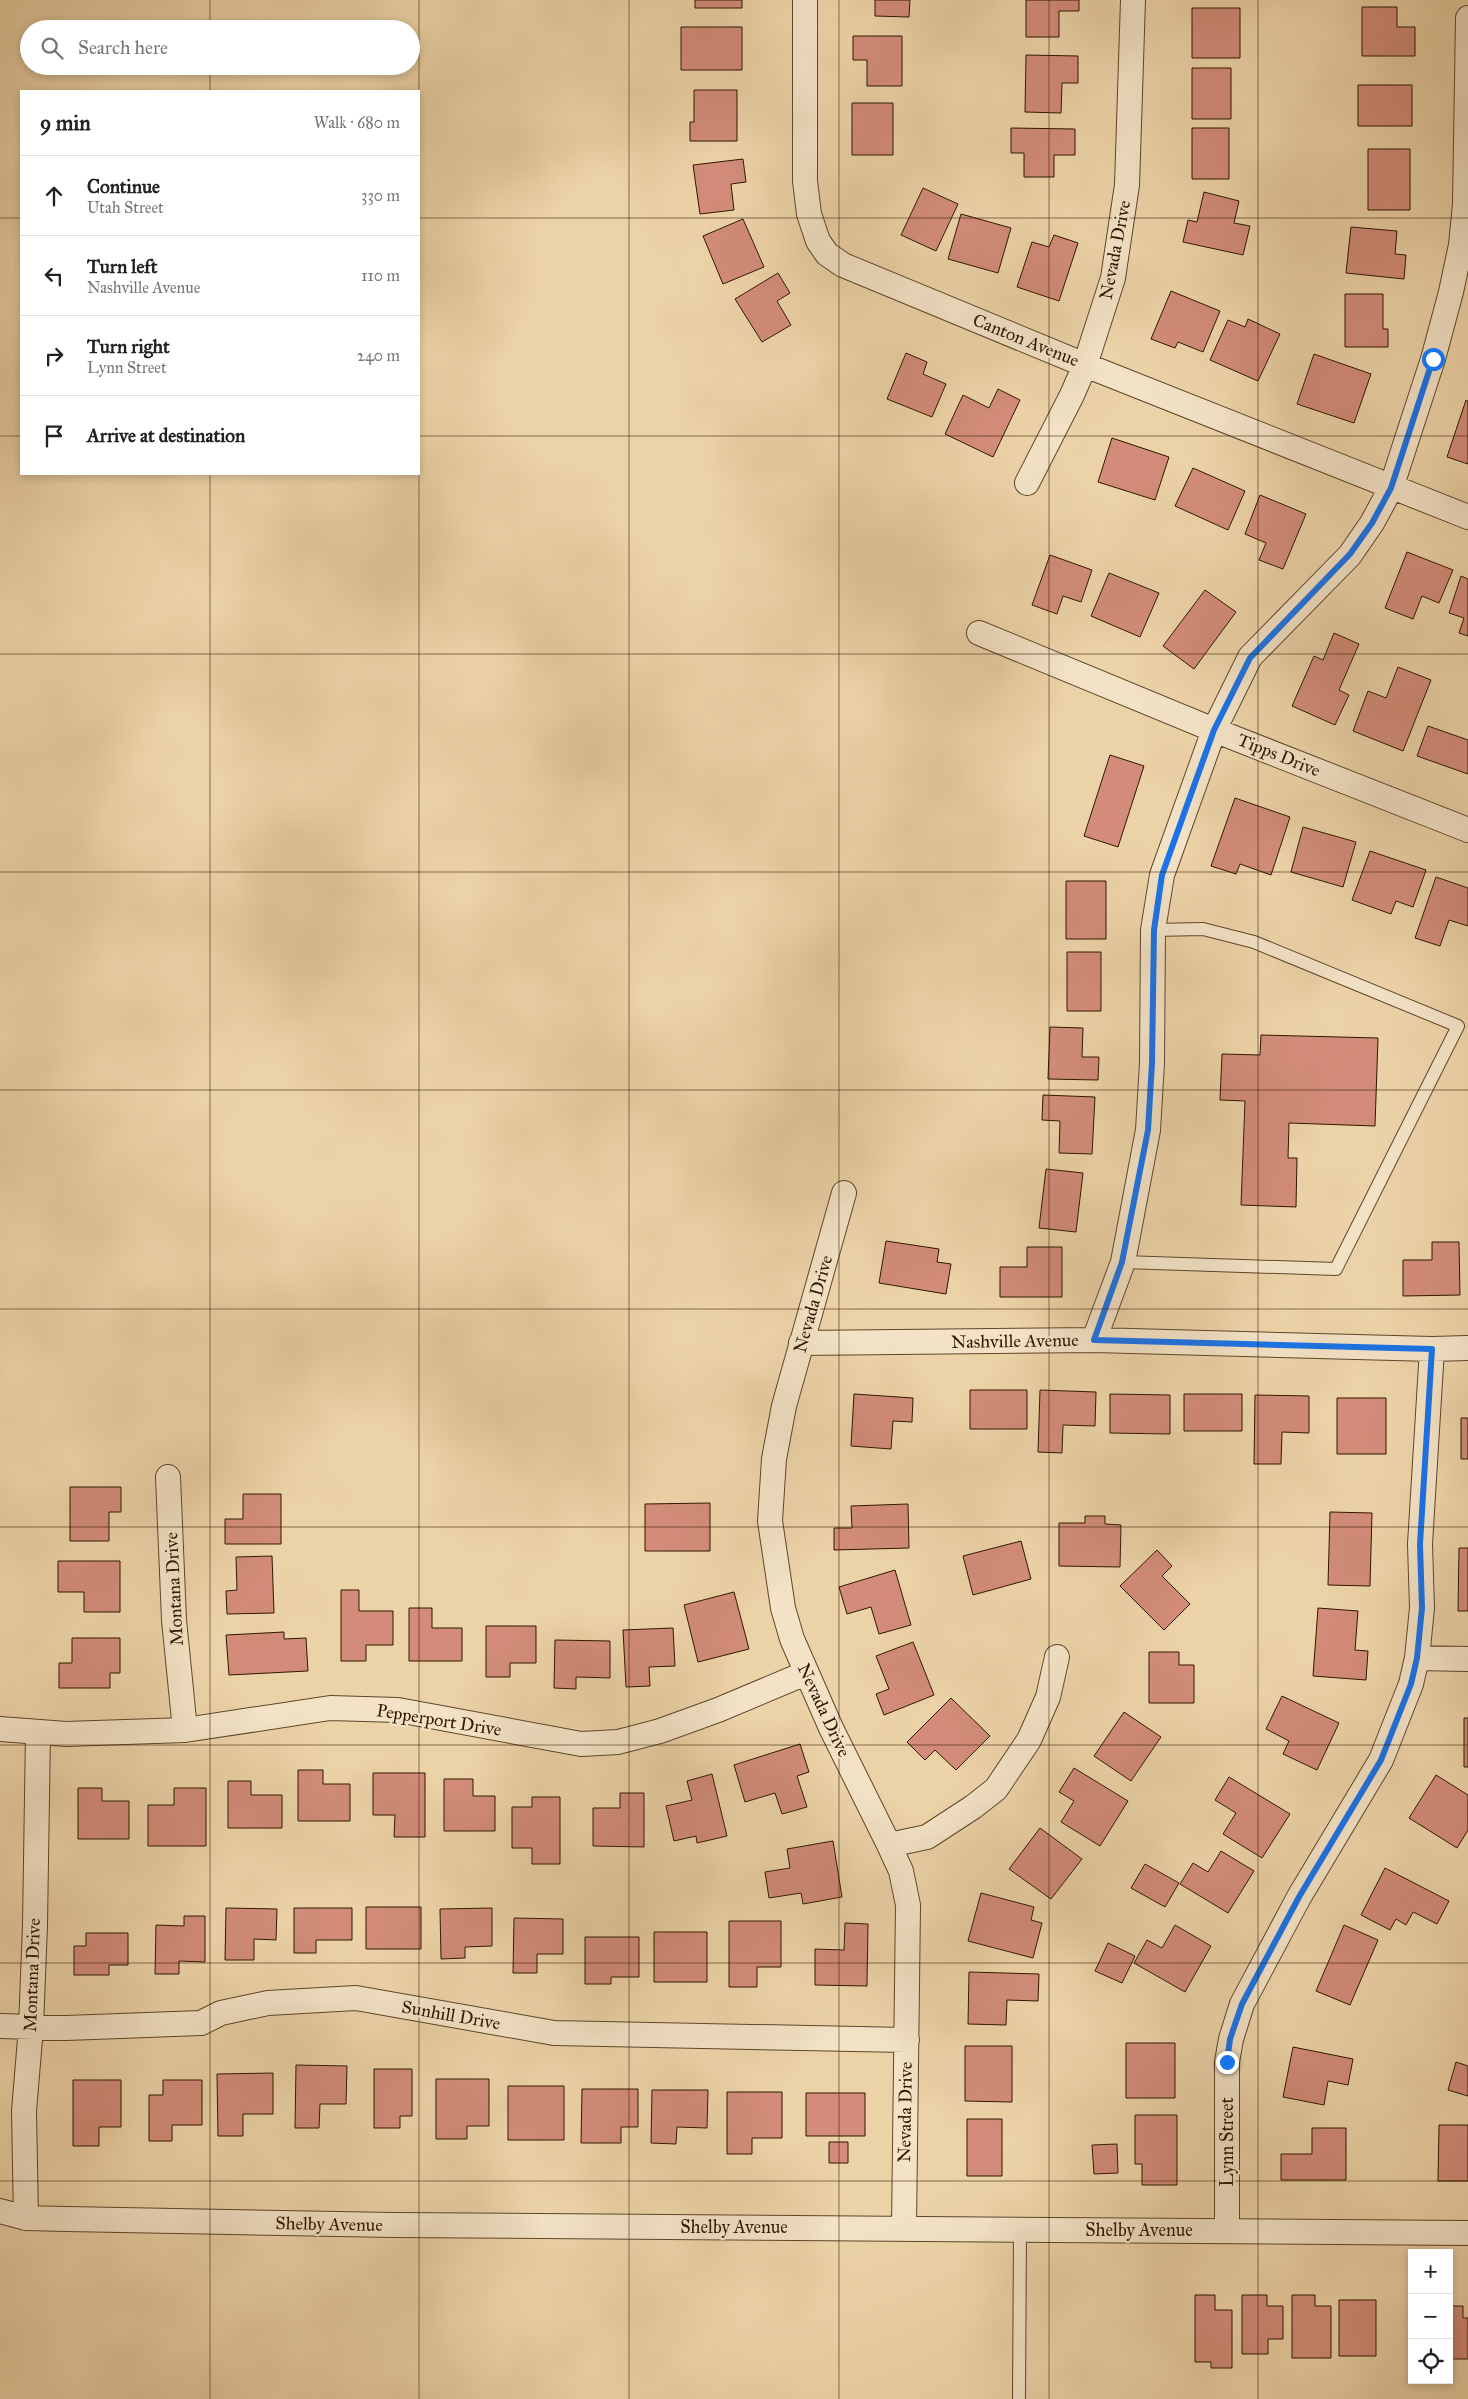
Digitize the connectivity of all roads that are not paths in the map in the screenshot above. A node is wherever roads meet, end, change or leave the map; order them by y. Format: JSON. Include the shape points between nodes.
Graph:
{"nodes":[{"id":1,"x":805,"y":0,"type":"edge"},
{"id":2,"x":1133,"y":0,"type":"edge"},
{"id":3,"x":1468,"y":18,"type":"edge"},
{"id":4,"x":1085,"y":365,"type":"junction"},
{"id":5,"x":1027,"y":483,"type":"dead end"},
{"id":6,"x":1391,"y":488,"type":"junction"},
{"id":7,"x":1468,"y":517,"type":"edge"},
{"id":8,"x":979,"y":633,"type":"dead end"},
{"id":9,"x":1214,"y":730,"type":"junction"},
{"id":10,"x":1468,"y":830,"type":"edge"},
{"id":11,"x":1154,"y":930,"type":"junction"},
{"id":12,"x":844,"y":1193,"type":"dead end"},
{"id":13,"x":1122,"y":1262,"type":"junction"},
{"id":14,"x":1094,"y":1340,"type":"junction"},
{"id":15,"x":802,"y":1343,"type":"junction"},
{"id":16,"x":1468,"y":1348,"type":"edge"},
{"id":17,"x":1432,"y":1349,"type":"junction"},
{"id":18,"x":168,"y":1477,"type":"dead end"},
{"id":19,"x":1057,"y":1657,"type":"dead end"},
{"id":20,"x":1417,"y":1658,"type":"junction"},
{"id":21,"x":1468,"y":1659,"type":"edge"},
{"id":22,"x":806,"y":1673,"type":"junction"},
{"id":23,"x":0,"y":1729,"type":"edge"},
{"id":24,"x":185,"y":1730,"type":"junction"},
{"id":25,"x":38,"y":1732,"type":"junction"},
{"id":26,"x":889,"y":1844,"type":"junction"},
{"id":27,"x":0,"y":2026,"type":"edge"},
{"id":28,"x":31,"y":2027,"type":"junction"},
{"id":29,"x":907,"y":2040,"type":"junction"},
{"id":30,"x":0,"y":2211,"type":"edge"},
{"id":31,"x":26,"y":2218,"type":"junction"},
{"id":32,"x":904,"y":2228,"type":"junction"},
{"id":33,"x":1020,"y":2230,"type":"junction"},
{"id":34,"x":1227,"y":2230,"type":"junction"},
{"id":35,"x":1468,"y":2233,"type":"edge"},
{"id":36,"x":1019,"y":2399,"type":"edge"}],
"edges":[{"from":1,"to":4,"type":"street","name":"Canton Avenue","via":[[805,181],[818,241],[827,254],[843,265]]},
{"from":2,"to":4,"type":"street","name":"Nevada Drive","via":[[1127,185],[1113,278]]},
{"from":3,"to":6,"type":"street","via":[[1465,204],[1461,245],[1433,359]]},
{"from":4,"to":5,"type":"street","name":"Nevada Drive"},
{"from":4,"to":6,"type":"street","name":"Canton Avenue"},
{"from":6,"to":7,"type":"street","name":"Canton Avenue"},
{"from":6,"to":9,"type":"street","via":[[1350,554],[1250,658]]},
{"from":8,"to":9,"type":"street","name":"Tipps Drive"},
{"from":9,"to":10,"type":"street","name":"Tipps Drive"},
{"from":9,"to":11,"type":"street","via":[[1162,875]]},
{"from":11,"to":13,"type":"street","via":[[1148,1130]]},
{"from":11,"to":13,"type":"lane","via":[[1203,929],[1254,942],[1458,1026],[1336,1269]]},
{"from":12,"to":15,"type":"street","name":"Nevada Drive"},
{"from":13,"to":14,"type":"street"},
{"from":14,"to":15,"type":"street","name":"Nashville Avenue"},
{"from":14,"to":17,"type":"street","name":"Nashville Avenue"},
{"from":15,"to":22,"type":"street","name":"Nevada Drive","via":[[784,1406],[774,1459],[770,1521],[783,1608]]},
{"from":16,"to":17,"type":"street","name":"Nashville Avenue"},
{"from":17,"to":20,"type":"street","name":"Lynn Street","via":[[1420,1544],[1422,1608]]},
{"from":18,"to":24,"type":"street","name":"Montana Drive","via":[[174,1620]]},
{"from":19,"to":26,"type":"street","via":[[1048,1697],[1029,1740],[996,1789],[927,1837]]},
{"from":20,"to":21,"type":"street"},
{"from":20,"to":34,"type":"street","name":"Lynn Street","via":[[1411,1684],[1381,1760],[1299,1897],[1242,2004],[1230,2039],[1227,2062]]},
{"from":22,"to":24,"type":"street","name":"Pepperport Drive","via":[[718,1710],[618,1742],[581,1744],[398,1710],[330,1708]]},
{"from":22,"to":26,"type":"street","name":"Nevada Drive"},
{"from":23,"to":25,"type":"street","name":"Pepperport Drive"},
{"from":24,"to":25,"type":"street","name":"Pepperport Drive"},
{"from":25,"to":28,"type":"street","name":"Montana Drive"},
{"from":26,"to":29,"type":"street","name":"Nevada Drive","via":[[908,1905]]},
{"from":27,"to":28,"type":"street","name":"Sunhill Drive"},
{"from":28,"to":29,"type":"street","name":"Sunhill Drive","via":[[201,2024],[221,2013],[268,2003],[356,1998],[554,2033]]},
{"from":28,"to":31,"type":"street","name":"Montana Drive","via":[[24,2111]]},
{"from":29,"to":32,"type":"street","name":"Nevada Drive","via":[[903,2118]]},
{"from":30,"to":31,"type":"street","name":"Shelby Avenue"},
{"from":31,"to":32,"type":"street","name":"Shelby Avenue","via":[[402,2225]]},
{"from":32,"to":33,"type":"street","name":"Shelby Avenue"},
{"from":33,"to":34,"type":"street","name":"Shelby Avenue"},
{"from":33,"to":36,"type":"lane"},
{"from":34,"to":35,"type":"street","name":"Shelby Avenue"}]}
